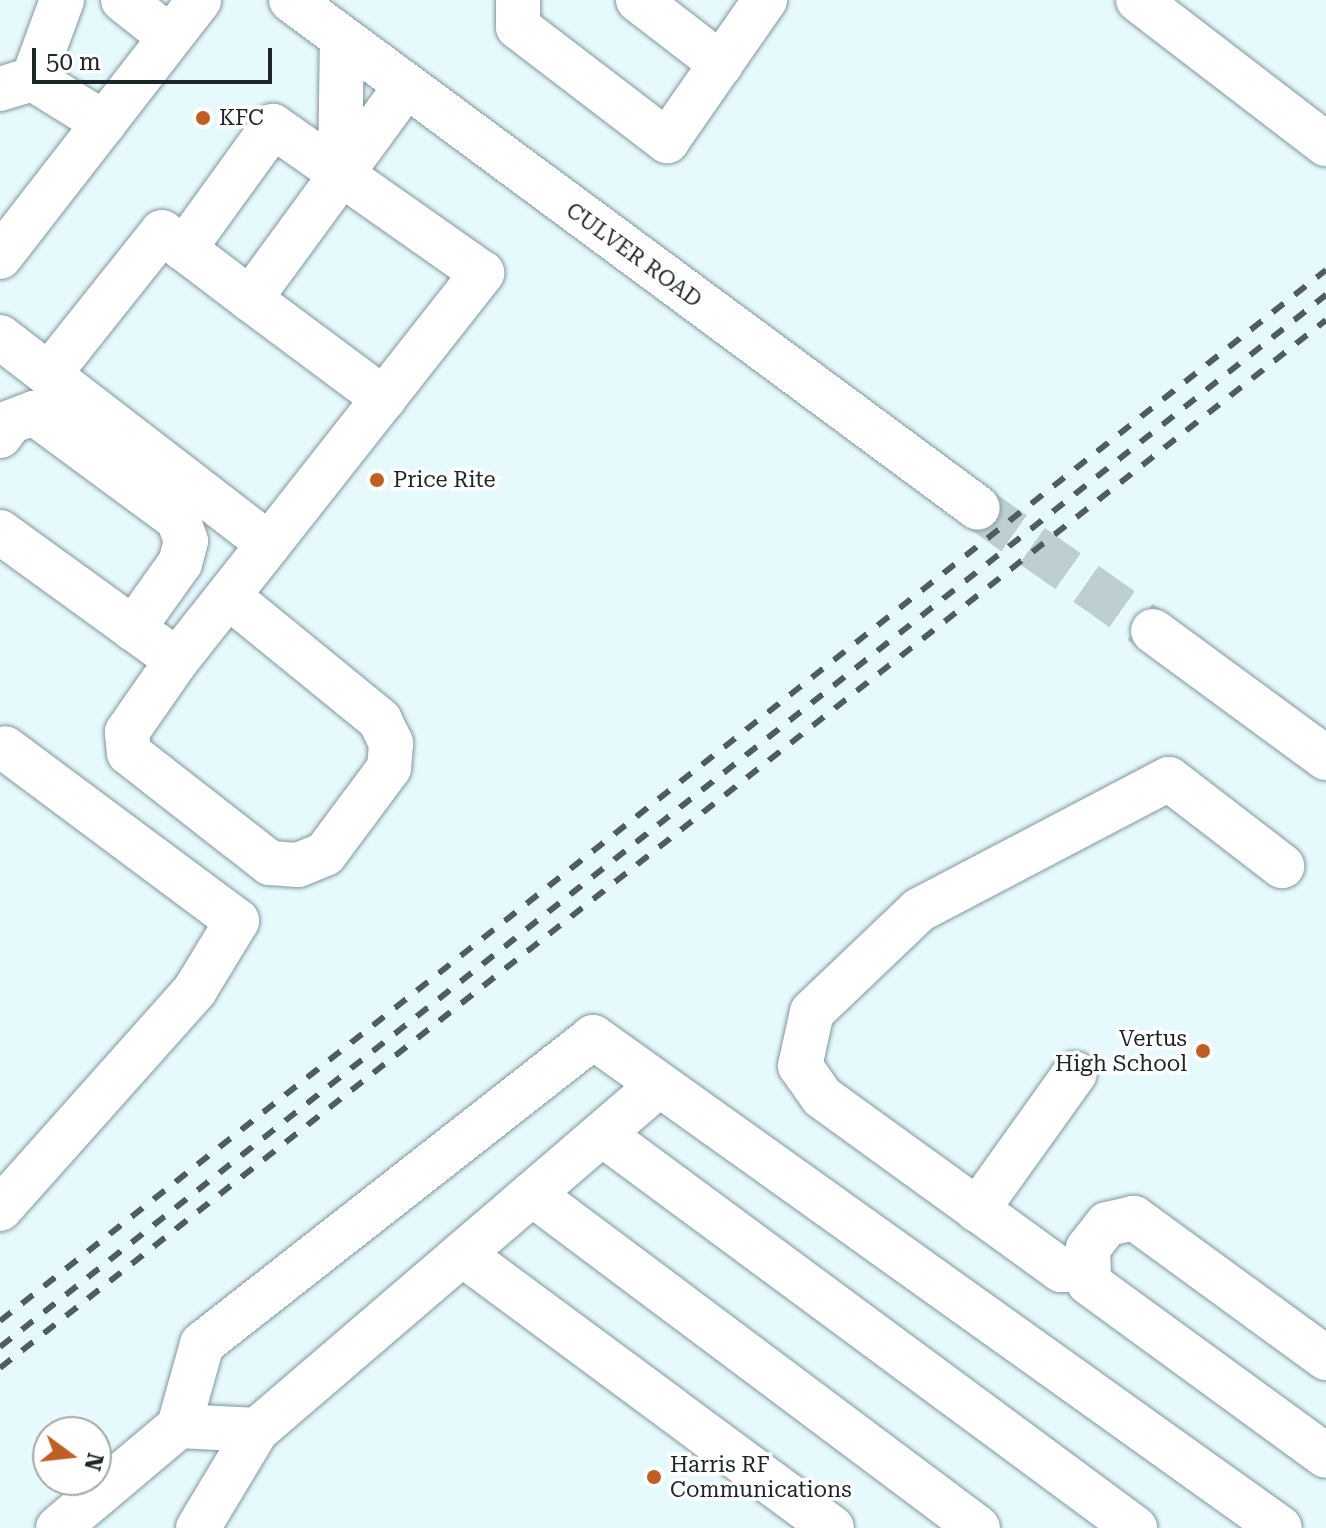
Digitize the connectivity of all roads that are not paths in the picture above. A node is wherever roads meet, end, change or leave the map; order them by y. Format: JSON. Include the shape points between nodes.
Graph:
{"nodes":[{"id":1,"x":123,"y":0,"type":"edge"},
{"id":2,"x":199,"y":0,"type":"edge"},
{"id":3,"x":291,"y":0,"type":"edge"},
{"id":4,"x":518,"y":0,"type":"edge"},
{"id":5,"x":638,"y":0,"type":"edge"},
{"id":6,"x":765,"y":0,"type":"edge"},
{"id":7,"x":1138,"y":0,"type":"edge"},
{"id":8,"x":60,"y":1,"type":"edge"},
{"id":9,"x":170,"y":37,"type":"junction"},
{"id":10,"x":342,"y":39,"type":"junction"},
{"id":11,"x":721,"y":64,"type":"junction"},
{"id":12,"x":16,"y":84,"type":"edge"},
{"id":13,"x":406,"y":86,"type":"junction"},
{"id":14,"x":104,"y":123,"type":"junction"},
{"id":15,"x":1326,"y":144,"type":"edge"},
{"id":16,"x":340,"y":174,"type":"junction"},
{"id":17,"x":184,"y":249,"type":"junction"},
{"id":18,"x":0,"y":257,"type":"edge"},
{"id":19,"x":250,"y":299,"type":"junction"},
{"id":20,"x":0,"y":337,"type":"edge"},
{"id":21,"x":49,"y":374,"type":"junction"},
{"id":22,"x":384,"y":399,"type":"junction"},
{"id":23,"x":0,"y":436,"type":"edge"},
{"id":24,"x":978,"y":508,"type":"tunnel mouth"},
{"id":25,"x":0,"y":532,"type":"edge"},
{"id":26,"x":269,"y":544,"type":"junction"},
{"id":27,"x":228,"y":596,"type":"junction"},
{"id":28,"x":133,"y":629,"type":"junction"},
{"id":29,"x":1153,"y":631,"type":"tunnel mouth"},
{"id":30,"x":177,"y":660,"type":"junction"},
{"id":31,"x":2,"y":749,"type":"edge"},
{"id":32,"x":1326,"y":758,"type":"edge"},
{"id":33,"x":1282,"y":866,"type":"dead end"},
{"id":34,"x":1075,"y":1073,"type":"dead end"},
{"id":35,"x":659,"y":1085,"type":"junction"},
{"id":36,"x":602,"y":1134,"type":"junction"},
{"id":37,"x":532,"y":1194,"type":"junction"},
{"id":38,"x":0,"y":1209,"type":"edge"},
{"id":39,"x":977,"y":1210,"type":"junction"},
{"id":40,"x":462,"y":1254,"type":"junction"},
{"id":41,"x":1084,"y":1270,"type":"junction"},
{"id":42,"x":1326,"y":1358,"type":"edge"},
{"id":43,"x":179,"y":1426,"type":"junction"},
{"id":44,"x":257,"y":1430,"type":"junction"},
{"id":45,"x":1326,"y":1456,"type":"edge"},
{"id":46,"x":1274,"y":1526,"type":"edge"},
{"id":47,"x":58,"y":1528,"type":"edge"},
{"id":48,"x":198,"y":1528,"type":"edge"},
{"id":49,"x":832,"y":1528,"type":"edge"},
{"id":50,"x":978,"y":1528,"type":"edge"},
{"id":51,"x":1135,"y":1528,"type":"edge"}],
"edges":[{"from":1,"to":9,"type":"main road"},
{"from":2,"to":9,"type":"main road"},
{"from":3,"to":10,"type":"main road","name":"CULVER ROAD"},
{"from":4,"to":11,"type":"main road","via":[[518,27],[667,141]]},
{"from":5,"to":11,"type":"main road"},
{"from":6,"to":11,"type":"main road"},
{"from":7,"to":15,"type":"main road"},
{"from":8,"to":12,"type":"main road"},
{"from":9,"to":14,"type":"main road"},
{"from":10,"to":13,"type":"main road","name":"CULVER ROAD"},
{"from":10,"to":16,"type":"main road"},
{"from":12,"to":14,"type":"main road"},
{"from":13,"to":16,"type":"main road"},
{"from":13,"to":24,"type":"main road","name":"CULVER ROAD"},
{"from":14,"to":18,"type":"main road"},
{"from":16,"to":17,"type":"main road","via":[[273,126]]},
{"from":16,"to":19,"type":"main road"},
{"from":16,"to":22,"type":"main road","via":[[482,273]]},
{"from":17,"to":19,"type":"main road"},
{"from":17,"to":21,"type":"main road","via":[[162,232]]},
{"from":19,"to":22,"type":"main road"},
{"from":20,"to":21,"type":"main road"},
{"from":21,"to":26,"type":"main road"},
{"from":22,"to":26,"type":"main road"},
{"from":23,"to":28,"type":"main road","via":[[10,422],[34,413],[178,519],[186,541],[180,563]]},
{"from":25,"to":28,"type":"main road"},
{"from":26,"to":27,"type":"main road"},
{"from":27,"to":30,"type":"main road"},
{"from":27,"to":30,"type":"main road","via":[[380,720],[391,743],[389,768],[325,854],[298,865],[270,863],[129,753],[127,732]]},
{"from":28,"to":30,"type":"main road"},
{"from":29,"to":32,"type":"main road"},
{"from":31,"to":38,"type":"main road","via":[[237,921],[195,990]]},
{"from":33,"to":39,"type":"main road","via":[[1169,779],[919,910],[812,1012],[800,1066],[822,1097]]},
{"from":34,"to":39,"type":"main road"},
{"from":35,"to":36,"type":"main road"},
{"from":35,"to":43,"type":"main road","via":[[593,1037],[202,1344]]},
{"from":35,"to":46,"type":"main road"},
{"from":36,"to":37,"type":"main road"},
{"from":36,"to":51,"type":"main road"},
{"from":37,"to":40,"type":"main road"},
{"from":37,"to":50,"type":"main road"},
{"from":39,"to":41,"type":"main road","via":[[1061,1270]]},
{"from":40,"to":44,"type":"main road"},
{"from":40,"to":49,"type":"main road"},
{"from":41,"to":42,"type":"main road","via":[[1088,1248],[1107,1224],[1134,1218]]},
{"from":41,"to":45,"type":"main road","via":[[1089,1283]]},
{"from":43,"to":44,"type":"main road"},
{"from":43,"to":47,"type":"main road"},
{"from":44,"to":48,"type":"main road"}]}
